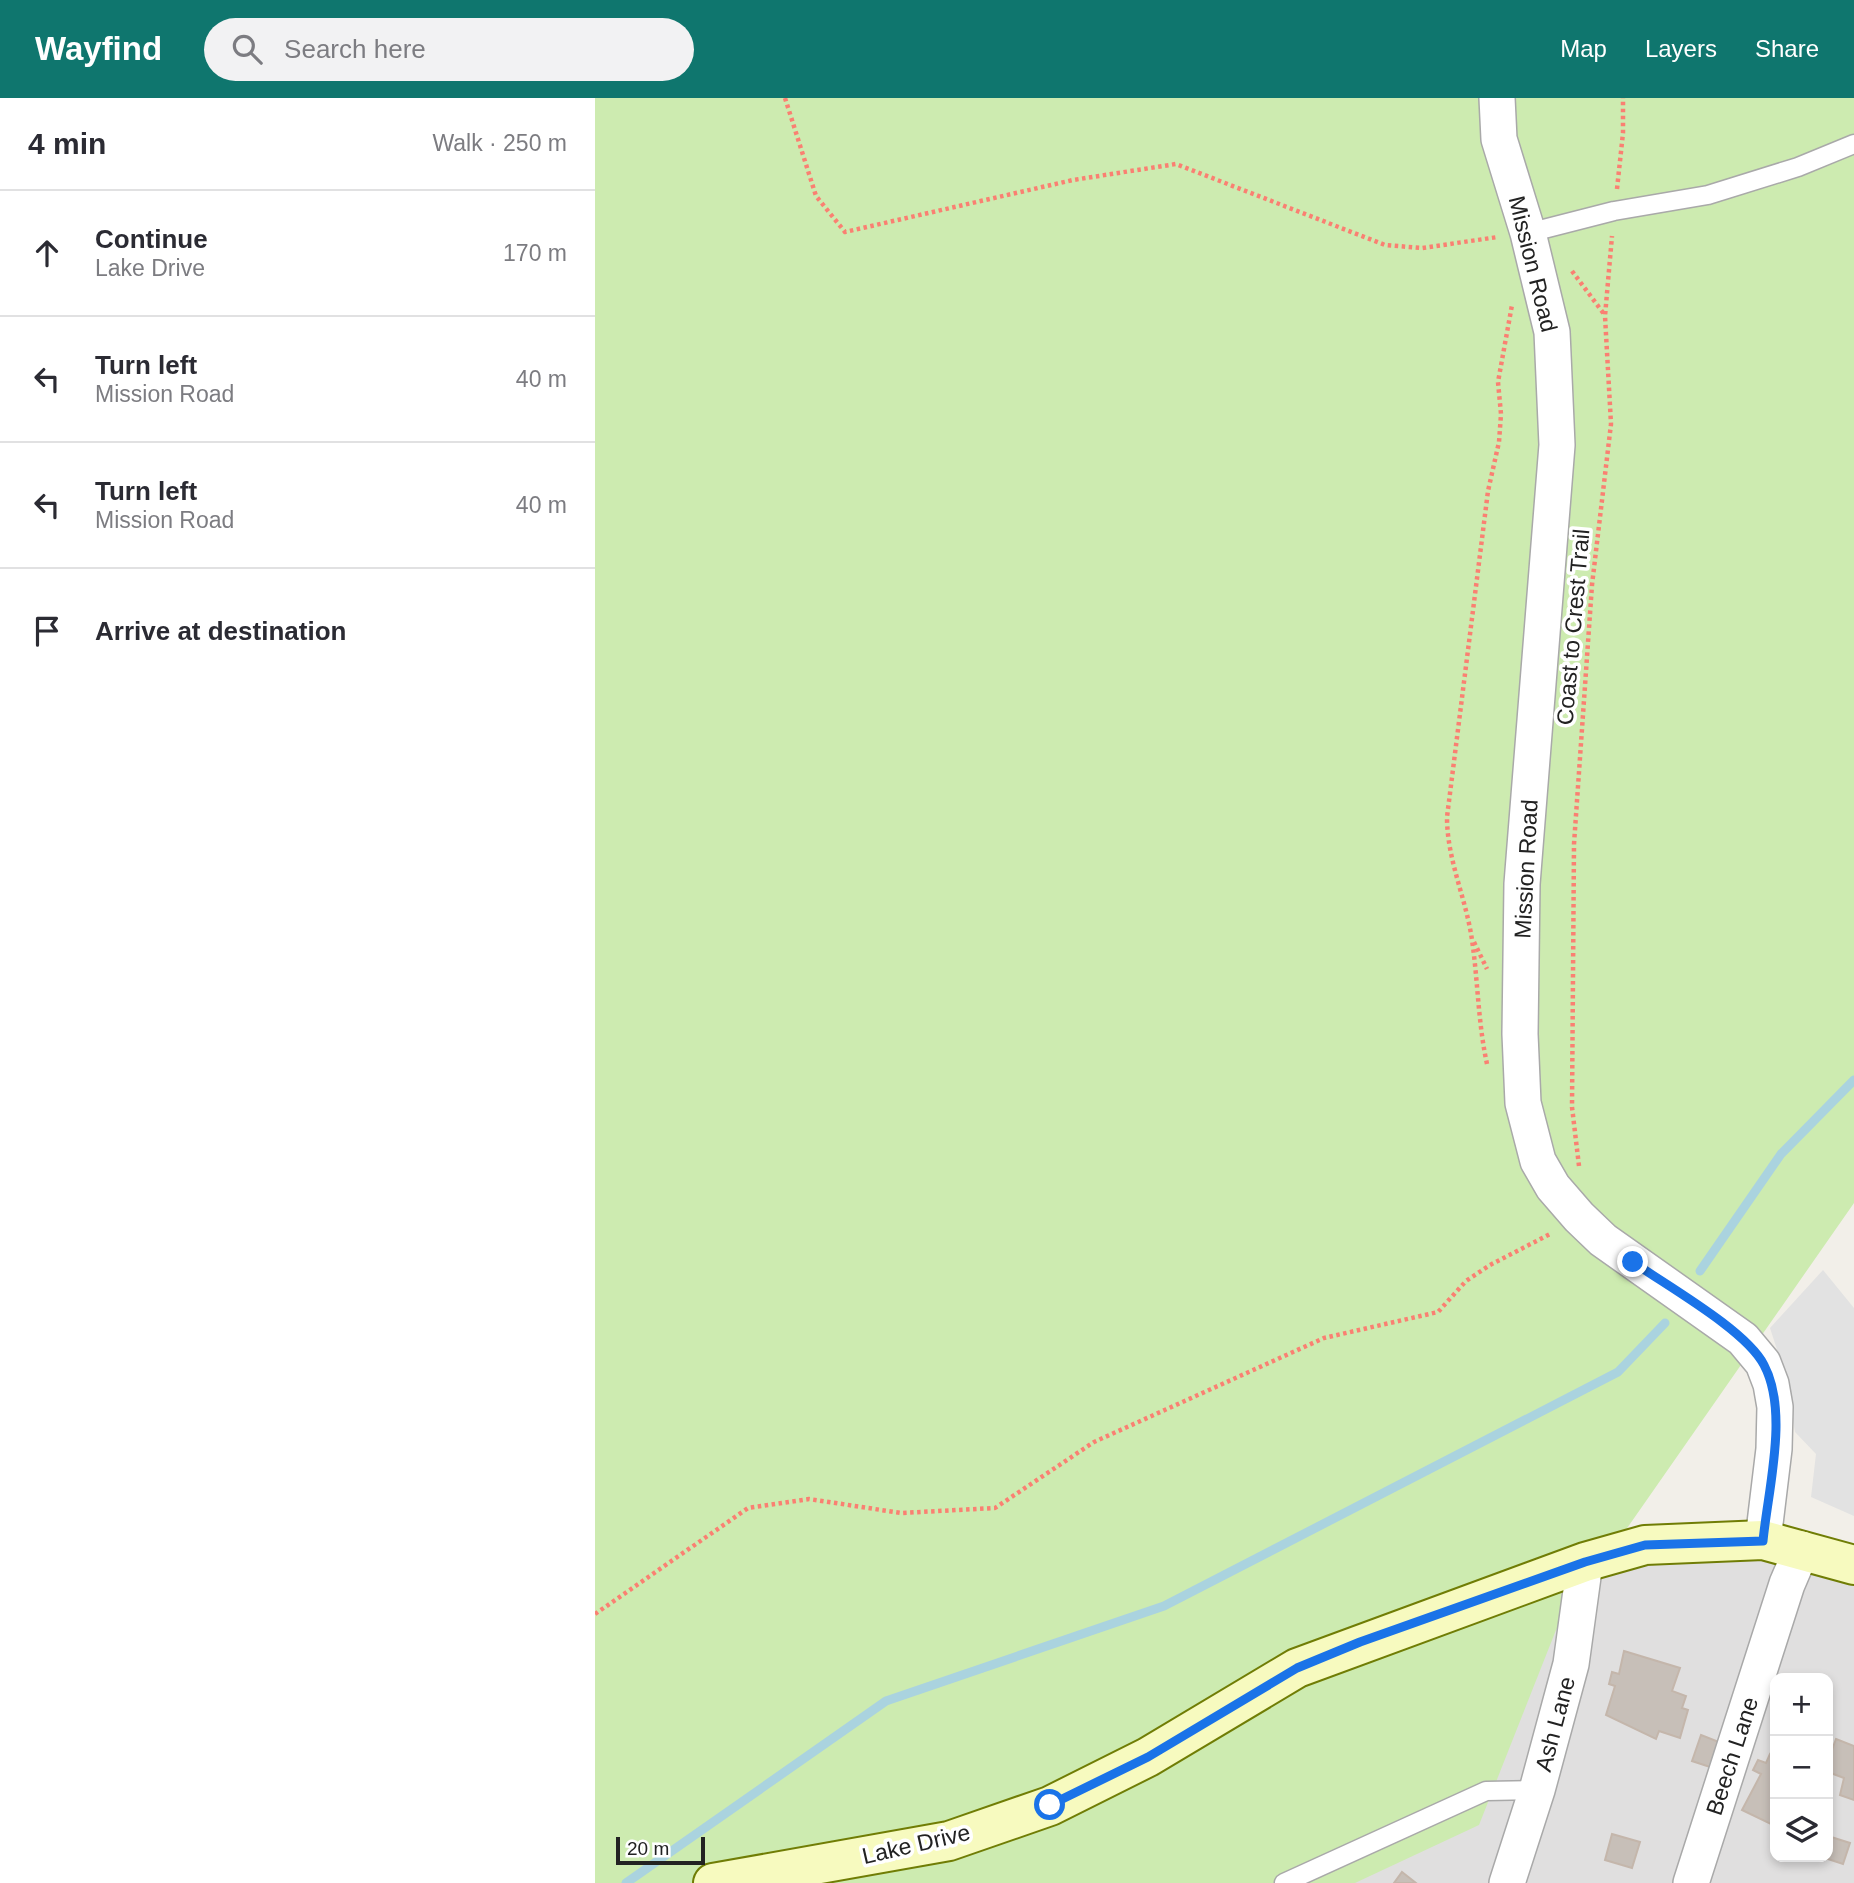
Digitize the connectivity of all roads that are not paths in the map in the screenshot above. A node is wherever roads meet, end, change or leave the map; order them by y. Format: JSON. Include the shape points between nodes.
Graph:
{"nodes":[{"id":1,"x":1497,"y":98,"type":"edge"},
{"id":2,"x":1854,"y":144,"type":"edge"},
{"id":3,"x":1528,"y":233,"type":"junction"},
{"id":4,"x":1763,"y":1541,"type":"junction"},
{"id":5,"x":1802,"y":1549,"type":"junction"},
{"id":6,"x":1585,"y":1562,"type":"junction"},
{"id":7,"x":1854,"y":1565,"type":"edge"},
{"id":8,"x":1537,"y":1790,"type":"junction"},
{"id":9,"x":713,"y":1883,"type":"edge"},
{"id":10,"x":1284,"y":1883,"type":"edge"},
{"id":11,"x":1507,"y":1883,"type":"edge"},
{"id":12,"x":1691,"y":1883,"type":"edge"}],
"edges":[{"from":1,"to":3,"type":"street","name":"Mission Road","via":[[1499,139]]},
{"from":2,"to":3,"type":"lane","via":[[1708,195],[1614,211]]},
{"from":3,"to":4,"type":"street","name":"Mission Road","via":[[1552,332],[1557,444],[1522,884],[1523,1103],[1538,1161],[1579,1217],[1603,1240],[1743,1339],[1763,1363],[1775,1407]]},
{"from":4,"to":5,"type":"street","name":"Lake Drive"},
{"from":4,"to":6,"type":"street","name":"Lake Drive","via":[[1645,1545]]},
{"from":5,"to":7,"type":"street","name":"Lake Drive"},
{"from":5,"to":12,"type":"street","name":"Beech Lane"},
{"from":6,"to":8,"type":"street","name":"Ash Lane","via":[[1571,1664]]},
{"from":6,"to":9,"type":"street","name":"Lake Drive","via":[[1297,1668],[1148,1757],[1050,1805],[949,1841]]},
{"from":8,"to":10,"type":"lane","via":[[1486,1791]]},
{"from":8,"to":11,"type":"street","name":"Ash Lane"}]}
